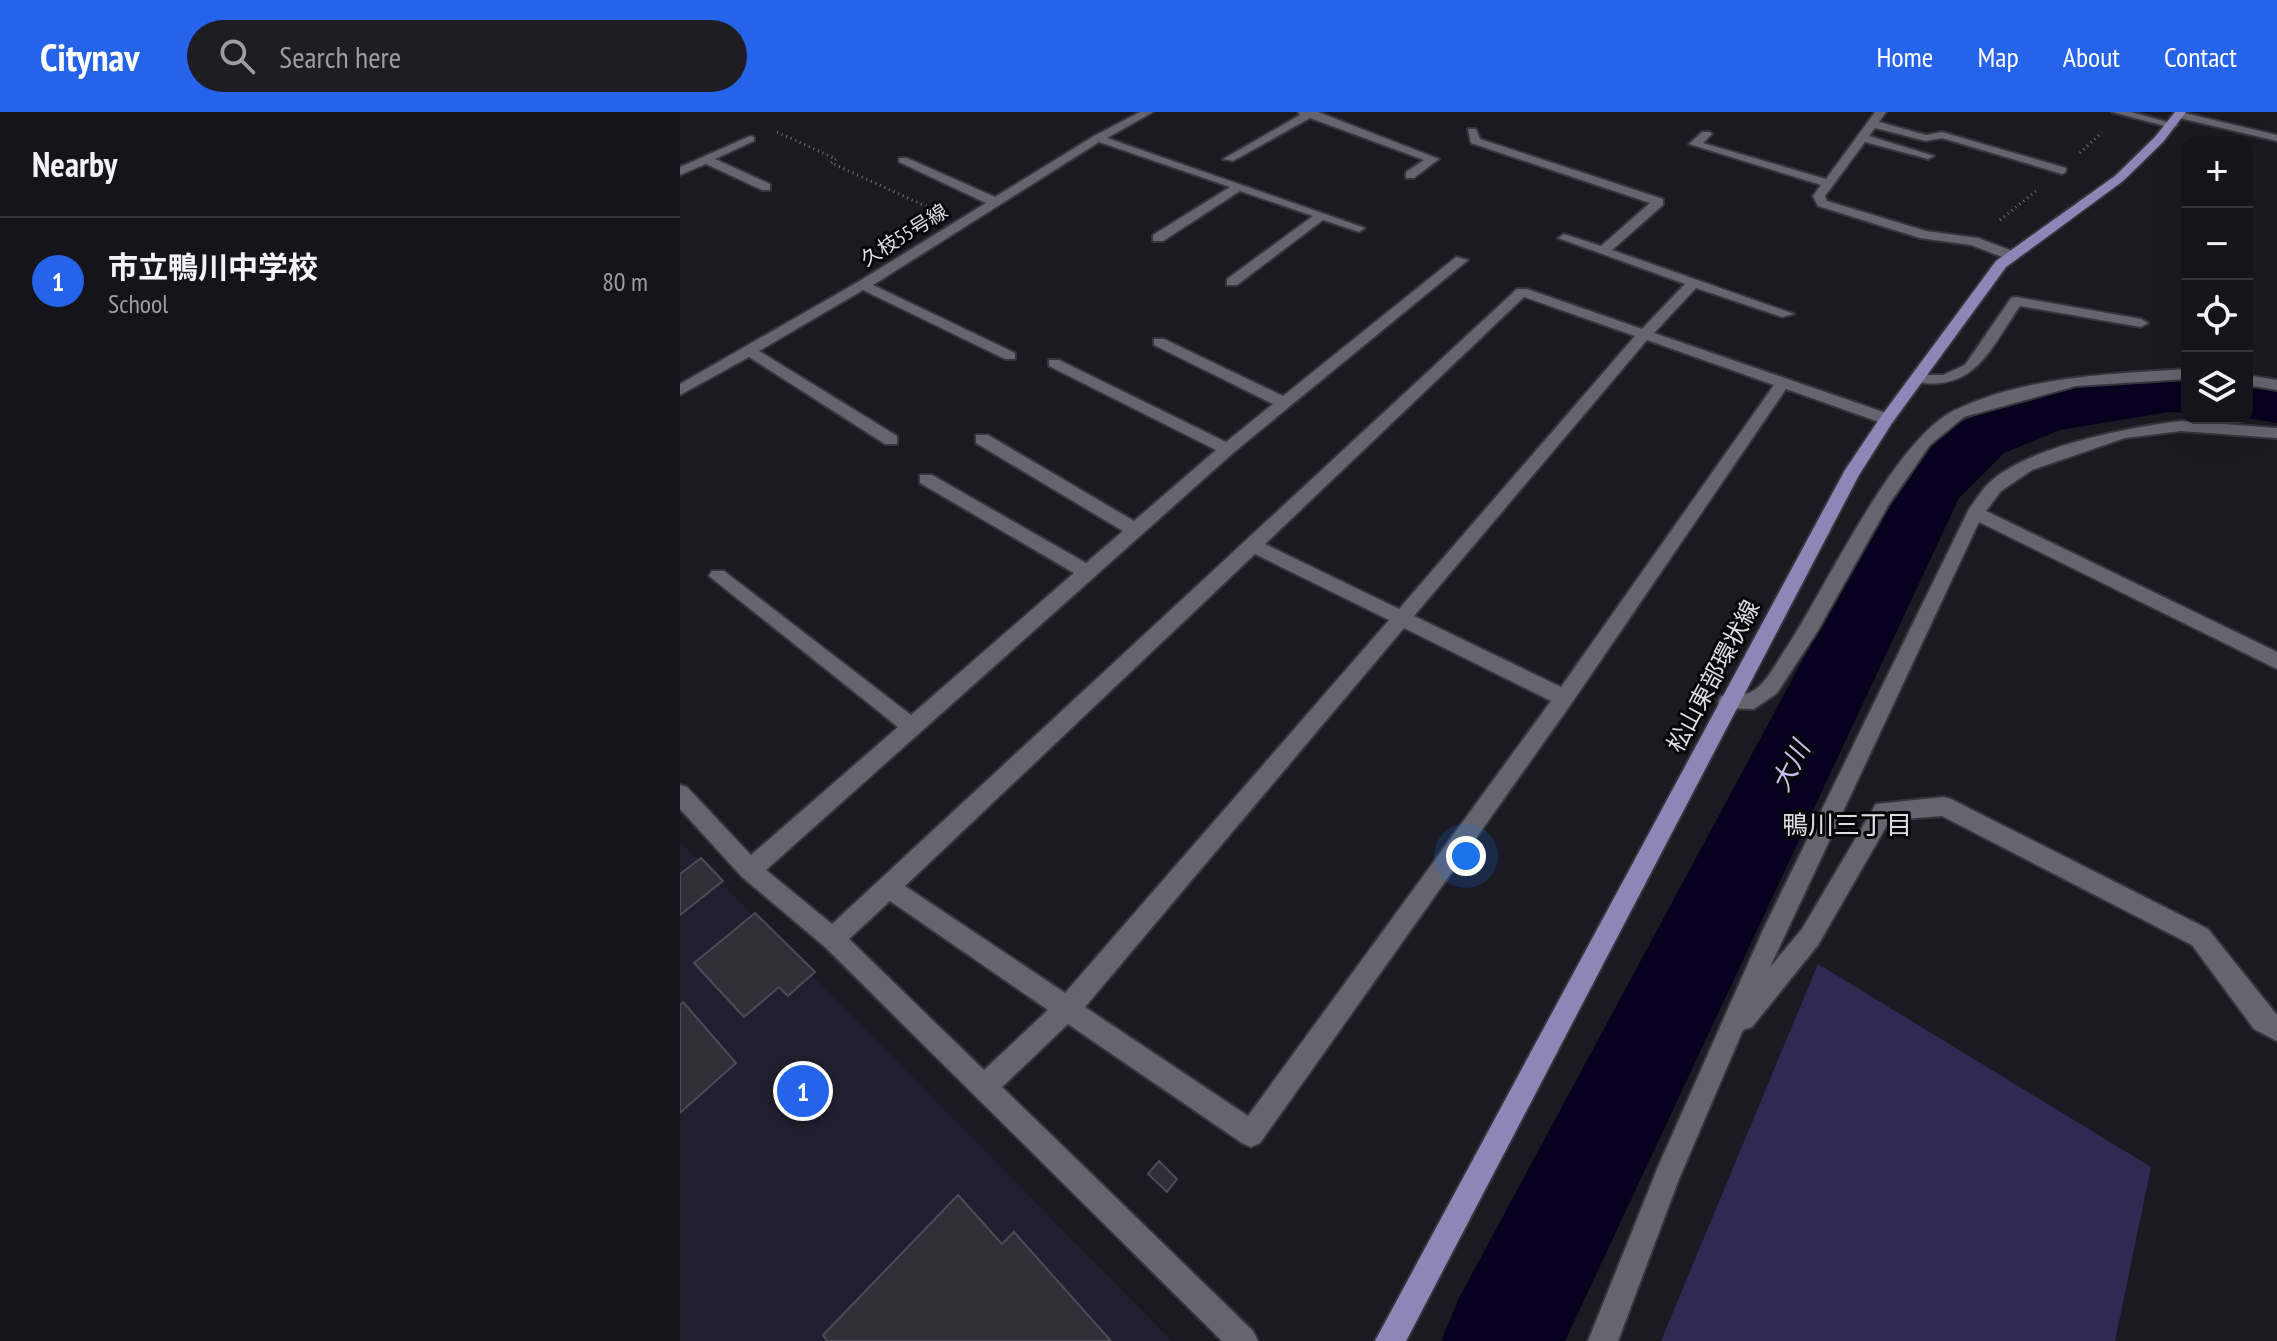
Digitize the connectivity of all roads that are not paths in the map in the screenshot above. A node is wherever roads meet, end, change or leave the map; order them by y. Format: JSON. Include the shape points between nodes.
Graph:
{"nodes":[{"id":1,"x":1148,"y":112,"type":"edge"},
{"id":2,"x":1881,"y":112,"type":"edge"},
{"id":3,"x":2117,"y":112,"type":"edge"},
{"id":4,"x":1309,"y":113,"type":"edge"},
{"id":5,"x":2177,"y":118,"type":"edge"},
{"id":6,"x":1873,"y":124,"type":"junction"},
{"id":7,"x":1472,"y":131,"type":"dead end"},
{"id":8,"x":1706,"y":134,"type":"dead end"},
{"id":9,"x":1098,"y":138,"type":"junction"},
{"id":10,"x":1863,"y":138,"type":"junction"},
{"id":11,"x":2277,"y":138,"type":"edge"},
{"id":12,"x":750,"y":139,"type":"dead end"},
{"id":13,"x":1928,"y":156,"type":"dead end"},
{"id":14,"x":1229,"y":159,"type":"dead end"},
{"id":15,"x":707,"y":160,"type":"junction"},
{"id":16,"x":903,"y":160,"type":"dead end"},
{"id":17,"x":2062,"y":170,"type":"dead end"},
{"id":18,"x":680,"y":171,"type":"edge"},
{"id":19,"x":1410,"y":175,"type":"dead end"},
{"id":20,"x":1827,"y":183,"type":"junction"},
{"id":21,"x":1240,"y":186,"type":"junction"},
{"id":22,"x":766,"y":187,"type":"dead end"},
{"id":23,"x":995,"y":202,"type":"junction"},
{"id":24,"x":1322,"y":215,"type":"junction"},
{"id":25,"x":1359,"y":228,"type":"dead end"},
{"id":26,"x":1158,"y":238,"type":"dead end"},
{"id":27,"x":1564,"y":238,"type":"dead end"},
{"id":28,"x":1604,"y":251,"type":"junction"},
{"id":29,"x":2010,"y":255,"type":"junction"},
{"id":30,"x":1461,"y":260,"type":"dead end"},
{"id":31,"x":1232,"y":282,"type":"dead end"},
{"id":32,"x":1694,"y":282,"type":"junction"},
{"id":33,"x":863,"y":285,"type":"junction"},
{"id":34,"x":1787,"y":314,"type":"dead end"},
{"id":35,"x":2141,"y":323,"type":"dead end"},
{"id":36,"x":1644,"y":335,"type":"junction"},
{"id":37,"x":1159,"y":342,"type":"dead end"},
{"id":38,"x":750,"y":351,"type":"junction"},
{"id":39,"x":1010,"y":356,"type":"dead end"},
{"id":40,"x":1054,"y":363,"type":"dead end"},
{"id":41,"x":2181,"y":374,"type":"edge"},
{"id":42,"x":1917,"y":378,"type":"junction"},
{"id":43,"x":2253,"y":381,"type":"edge"},
{"id":44,"x":1782,"y":384,"type":"junction"},
{"id":45,"x":2277,"y":385,"type":"edge"},
{"id":46,"x":680,"y":390,"type":"edge"},
{"id":47,"x":1284,"y":403,"type":"junction"},
{"id":48,"x":1887,"y":419,"type":"junction"},
{"id":49,"x":2277,"y":433,"type":"edge"},
{"id":50,"x":982,"y":439,"type":"dead end"},
{"id":51,"x":891,"y":440,"type":"dead end"},
{"id":52,"x":1227,"y":449,"type":"junction"},
{"id":53,"x":926,"y":479,"type":"dead end"},
{"id":54,"x":1975,"y":513,"type":"junction"},
{"id":55,"x":1135,"y":530,"type":"junction"},
{"id":56,"x":1252,"y":545,"type":"junction"},
{"id":57,"x":1088,"y":573,"type":"junction"},
{"id":58,"x":718,"y":576,"type":"dead end"},
{"id":59,"x":1401,"y":619,"type":"junction"},
{"id":60,"x":2277,"y":661,"type":"edge"},
{"id":61,"x":1564,"y":698,"type":"junction"},
{"id":62,"x":1728,"y":702,"type":"junction"},
{"id":63,"x":913,"y":728,"type":"junction"},
{"id":64,"x":680,"y":794,"type":"edge"},
{"id":65,"x":750,"y":870,"type":"junction"},
{"id":66,"x":888,"y":887,"type":"junction"},
{"id":67,"x":833,"y":939,"type":"junction"},
{"id":68,"x":1067,"y":1009,"type":"junction"},
{"id":69,"x":2277,"y":1029,"type":"edge"},
{"id":70,"x":1728,"y":1037,"type":"junction"},
{"id":71,"x":985,"y":1086,"type":"junction"},
{"id":72,"x":1243,"y":1341,"type":"edge"},
{"id":73,"x":1390,"y":1341,"type":"edge"},
{"id":74,"x":1603,"y":1341,"type":"edge"}],
"edges":[{"from":1,"to":9,"type":"street","name":"久枝55号線"},
{"from":2,"to":6,"type":"street"},
{"from":3,"to":5,"type":"street"},
{"from":4,"to":14,"type":"street"},
{"from":4,"to":19,"type":"street","via":[[1433,159]]},
{"from":5,"to":11,"type":"street"},
{"from":5,"to":29,"type":"main road","name":"松山東部環状線","via":[[2156,144],[2078,210]]},
{"from":6,"to":10,"type":"street"},
{"from":6,"to":17,"type":"street","via":[[1926,138],[1942,135]]},
{"from":7,"to":28,"type":"street","via":[[1475,141],[1659,202]]},
{"from":8,"to":20,"type":"street","via":[[1695,144]]},
{"from":9,"to":21,"type":"street"},
{"from":9,"to":23,"type":"street","name":"久枝55号線"},
{"from":10,"to":13,"type":"street"},
{"from":10,"to":20,"type":"street"},
{"from":12,"to":15,"type":"street"},
{"from":15,"to":18,"type":"street"},
{"from":15,"to":22,"type":"street"},
{"from":16,"to":23,"type":"street"},
{"from":20,"to":29,"type":"street","via":[[1819,196],[1832,207]]},
{"from":21,"to":24,"type":"street"},
{"from":21,"to":26,"type":"street"},
{"from":23,"to":33,"type":"street","name":"久枝55号線"},
{"from":24,"to":25,"type":"street"},
{"from":24,"to":31,"type":"street"},
{"from":27,"to":28,"type":"street"},
{"from":28,"to":32,"type":"street"},
{"from":29,"to":42,"type":"main road","name":"松山東部環状線"},
{"from":30,"to":47,"type":"street"},
{"from":32,"to":34,"type":"street"},
{"from":32,"to":36,"type":"street"},
{"from":33,"to":38,"type":"street","name":"久枝55号線"},
{"from":33,"to":39,"type":"street"},
{"from":35,"to":42,"type":"street","via":[[2016,301],[1970,368],[1945,380]]},
{"from":36,"to":44,"type":"street"},
{"from":36,"to":56,"type":"street","via":[[1522,292]]},
{"from":36,"to":59,"type":"street"},
{"from":37,"to":47,"type":"street"},
{"from":38,"to":46,"type":"street","name":"久枝55号線"},
{"from":38,"to":51,"type":"street"},
{"from":40,"to":52,"type":"street"},
{"from":41,"to":62,"type":"street","via":[[2076,381],[1959,414],[1924,441],[1882,501],[1770,687],[1754,701]]},
{"from":42,"to":48,"type":"main road","name":"松山東部環状線"},
{"from":43,"to":45,"type":"street"},
{"from":44,"to":48,"type":"street"},
{"from":44,"to":61,"type":"street"},
{"from":47,"to":52,"type":"street"},
{"from":48,"to":62,"type":"main road","name":"松山東部環状線","via":[[1851,474]]},
{"from":49,"to":54,"type":"street","via":[[2181,426],[2123,433],[2026,466],[1995,487]]},
{"from":50,"to":55,"type":"street"},
{"from":52,"to":55,"type":"street"},
{"from":53,"to":57,"type":"street"},
{"from":54,"to":60,"type":"street"},
{"from":54,"to":70,"type":"street"},
{"from":55,"to":57,"type":"street"},
{"from":56,"to":59,"type":"street"},
{"from":56,"to":66,"type":"street"},
{"from":57,"to":63,"type":"street"},
{"from":58,"to":63,"type":"street"},
{"from":59,"to":61,"type":"street"},
{"from":59,"to":68,"type":"street"},
{"from":61,"to":68,"type":"street","via":[[1251,1134]]},
{"from":62,"to":73,"type":"main road","name":"松山東部環状線"},
{"from":63,"to":65,"type":"street"},
{"from":64,"to":65,"type":"street"},
{"from":65,"to":67,"type":"street"},
{"from":66,"to":67,"type":"street"},
{"from":66,"to":68,"type":"street"},
{"from":67,"to":71,"type":"street"},
{"from":68,"to":71,"type":"street"},
{"from":69,"to":70,"type":"street","via":[[2263,1020],[2200,937],[1944,806],[1884,811],[1810,937]]},
{"from":70,"to":74,"type":"street"},
{"from":71,"to":72,"type":"street"}]}
